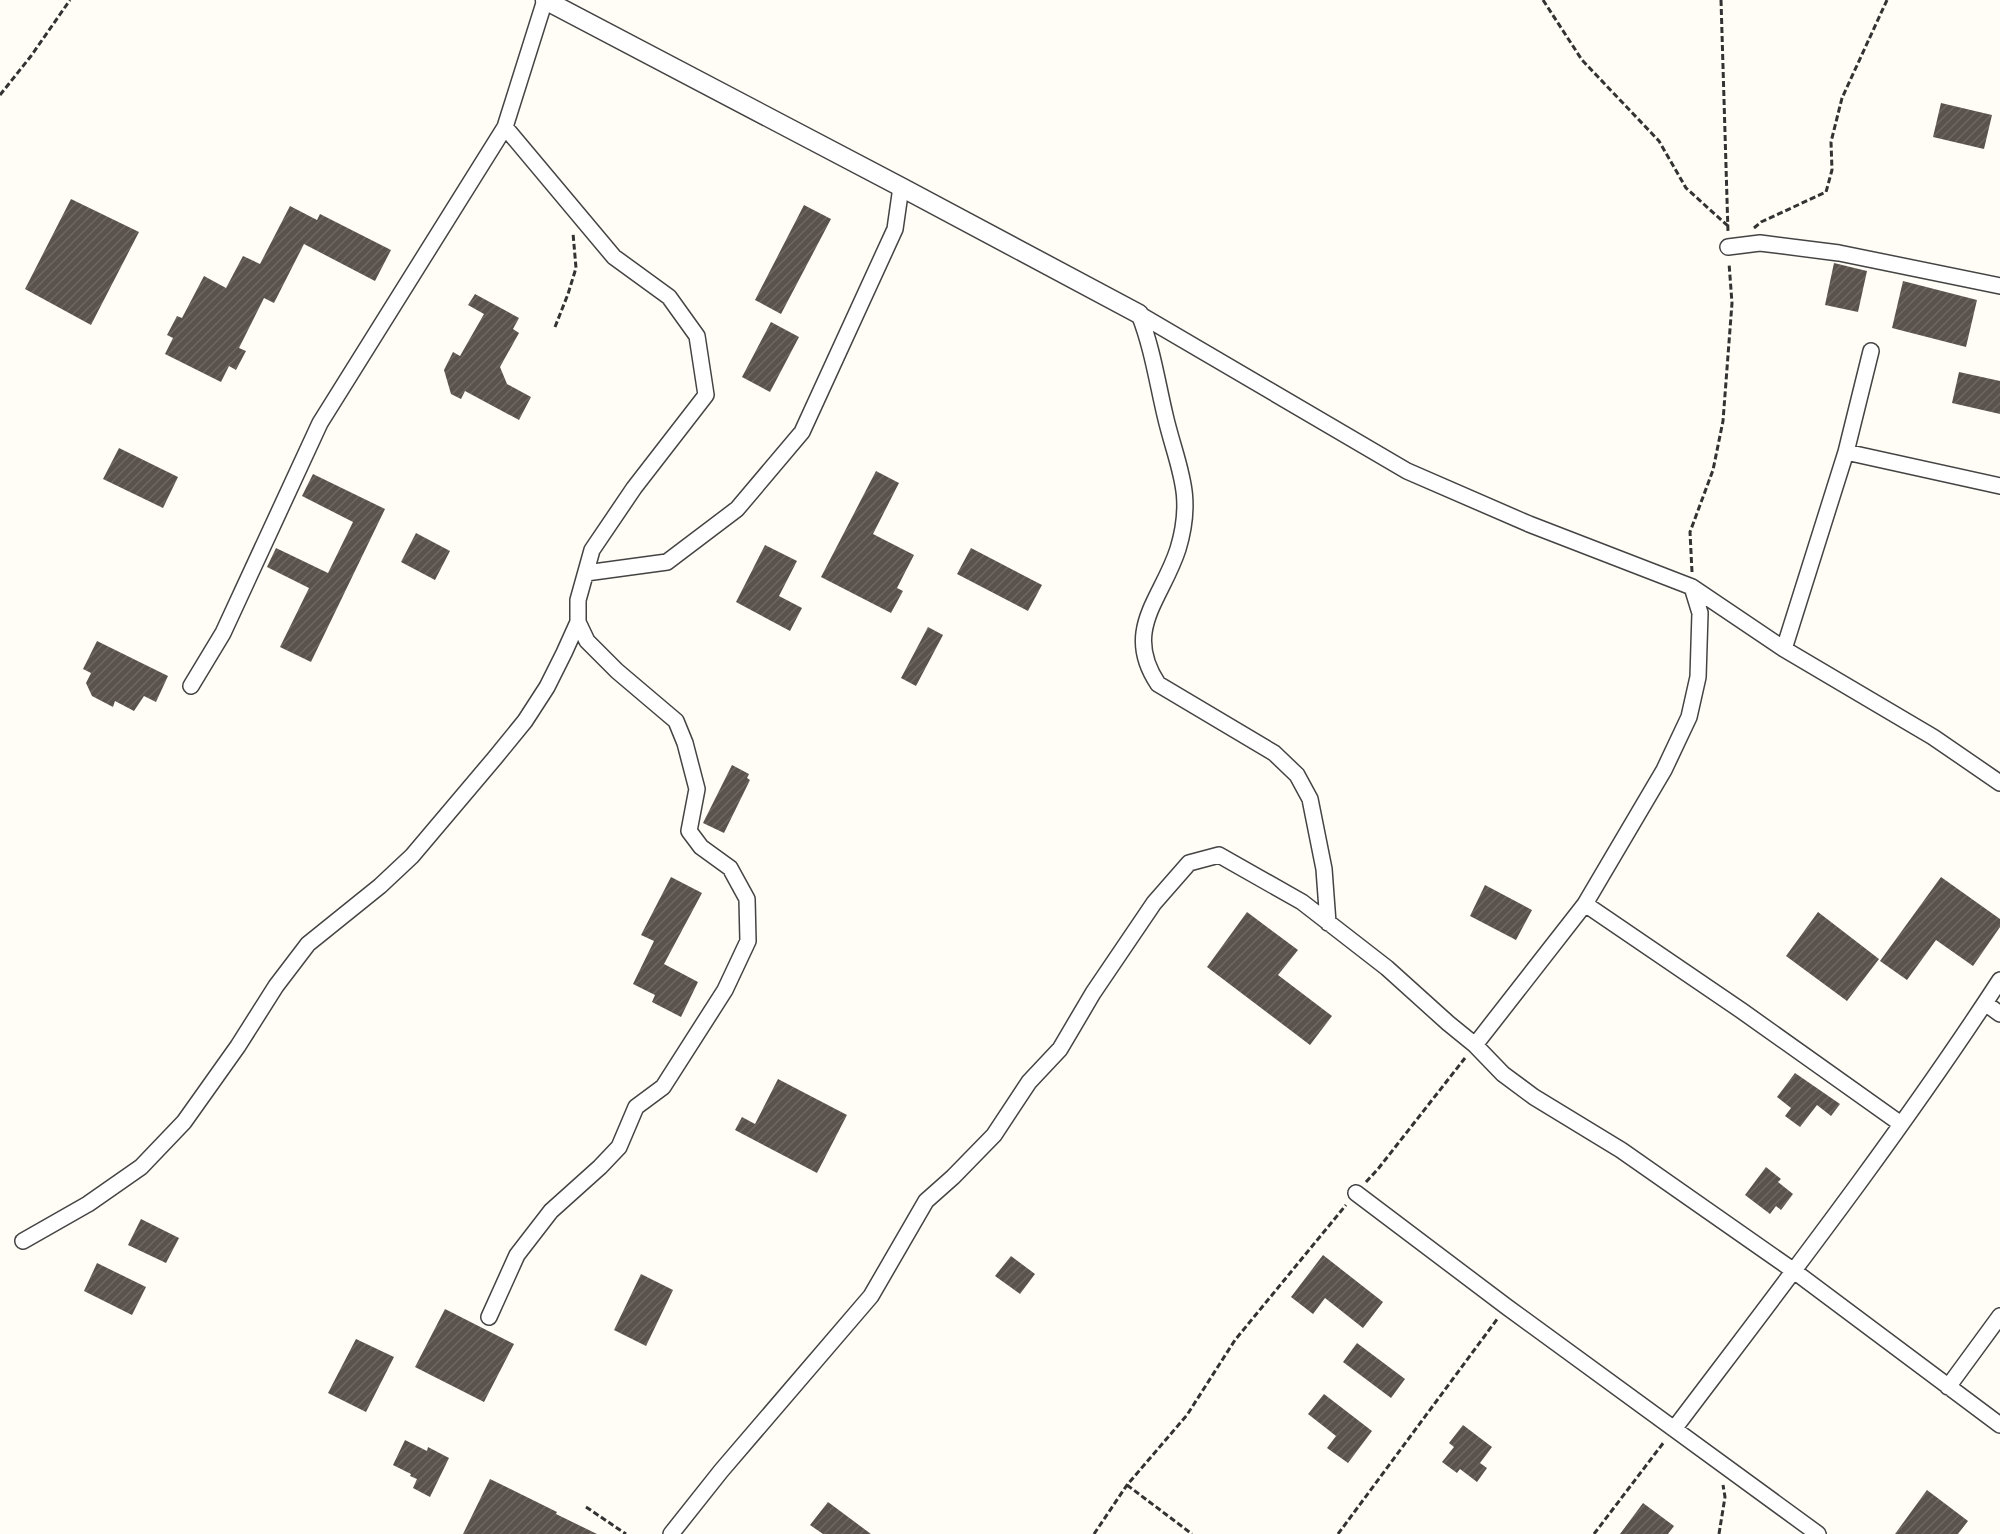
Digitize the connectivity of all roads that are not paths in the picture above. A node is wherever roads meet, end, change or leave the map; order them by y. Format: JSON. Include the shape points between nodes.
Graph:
{"nodes":[{"id":1,"x":545,"y":0,"type":"edge"},
{"id":2,"x":505,"y":127,"type":"junction"},
{"id":3,"x":901,"y":186,"type":"junction"},
{"id":4,"x":1728,"y":247,"type":"road end"},
{"id":5,"x":2000,"y":286,"type":"edge"},
{"id":6,"x":1139,"y":314,"type":"junction"},
{"id":7,"x":1871,"y":351,"type":"dead end"},
{"id":8,"x":1846,"y":452,"type":"junction"},
{"id":9,"x":2000,"y":486,"type":"edge"},
{"id":10,"x":586,"y":573,"type":"junction"},
{"id":11,"x":1692,"y":587,"type":"junction"},
{"id":12,"x":578,"y":622,"type":"junction"},
{"id":13,"x":1784,"y":649,"type":"junction"},
{"id":14,"x":191,"y":686,"type":"dead end"},
{"id":15,"x":2000,"y":783,"type":"edge"},
{"id":16,"x":1585,"y":904,"type":"junction"},
{"id":17,"x":1328,"y":924,"type":"junction"},
{"id":18,"x":2000,"y":980,"type":"edge"},
{"id":19,"x":1985,"y":1003,"type":"junction"},
{"id":20,"x":2000,"y":1014,"type":"edge"},
{"id":21,"x":1475,"y":1045,"type":"junction"},
{"id":22,"x":1901,"y":1124,"type":"junction"},
{"id":23,"x":1356,"y":1193,"type":"road end"},
{"id":24,"x":23,"y":1240,"type":"dead end"},
{"id":25,"x":1794,"y":1271,"type":"junction"},
{"id":26,"x":2000,"y":1316,"type":"edge"},
{"id":27,"x":489,"y":1317,"type":"dead end"},
{"id":28,"x":1948,"y":1387,"type":"junction"},
{"id":29,"x":2000,"y":1425,"type":"edge"},
{"id":30,"x":1674,"y":1429,"type":"junction"},
{"id":31,"x":671,"y":1534,"type":"edge"},
{"id":32,"x":1818,"y":1534,"type":"edge"}],
"edges":[{"from":1,"to":2,"type":"street"},
{"from":1,"to":3,"type":"street"},
{"from":2,"to":10,"type":"street","via":[[614,257],[669,297],[697,336],[706,395],[592,550]]},
{"from":2,"to":14,"type":"street","via":[[320,423],[223,633]]},
{"from":3,"to":6,"type":"street"},
{"from":3,"to":10,"type":"street","via":[[895,229],[802,432],[737,509],[668,562]]},
{"from":4,"to":5,"type":"street","via":[[1760,243],[1839,253]]},
{"from":6,"to":11,"type":"street","via":[[1407,471],[1529,524]]},
{"from":6,"to":17,"type":"street","via":[[1149,340],[1186,502],[1178,549],[1145,624],[1143,652],[1148,669],[1158,684],[1274,753],[1297,775],[1310,799],[1324,869]]},
{"from":7,"to":8,"type":"street"},
{"from":8,"to":9,"type":"street"},
{"from":8,"to":13,"type":"street"},
{"from":10,"to":12,"type":"street","via":[[578,600]]},
{"from":11,"to":13,"type":"street"},
{"from":11,"to":16,"type":"street","via":[[1700,613],[1698,677],[1689,717],[1664,770]]},
{"from":12,"to":24,"type":"street","via":[[547,687],[525,721],[412,856],[308,944],[184,1122],[141,1167],[88,1204]]},
{"from":12,"to":27,"type":"street","via":[[587,641],[676,721],[697,789],[689,831],[701,847],[730,868],[747,899],[748,941],[725,990],[663,1086],[636,1107],[619,1147],[551,1212],[517,1255]]},
{"from":13,"to":15,"type":"street","via":[[1933,737]]},
{"from":16,"to":21,"type":"street"},
{"from":16,"to":22,"type":"street"},
{"from":17,"to":21,"type":"street","via":[[1387,968]]},
{"from":17,"to":31,"type":"street","via":[[1302,902],[1219,855],[1189,863],[1154,903],[1060,1049],[1029,1082],[994,1135],[926,1201],[871,1296]]},
{"from":18,"to":19,"type":"street"},
{"from":19,"to":20,"type":"street"},
{"from":19,"to":22,"type":"street"},
{"from":21,"to":25,"type":"street","via":[[1503,1074],[1534,1097],[1621,1150]]},
{"from":22,"to":25,"type":"street"},
{"from":23,"to":30,"type":"street"},
{"from":25,"to":28,"type":"street"},
{"from":25,"to":30,"type":"street"},
{"from":26,"to":28,"type":"street"},
{"from":28,"to":29,"type":"street"},
{"from":30,"to":32,"type":"street"}]}
